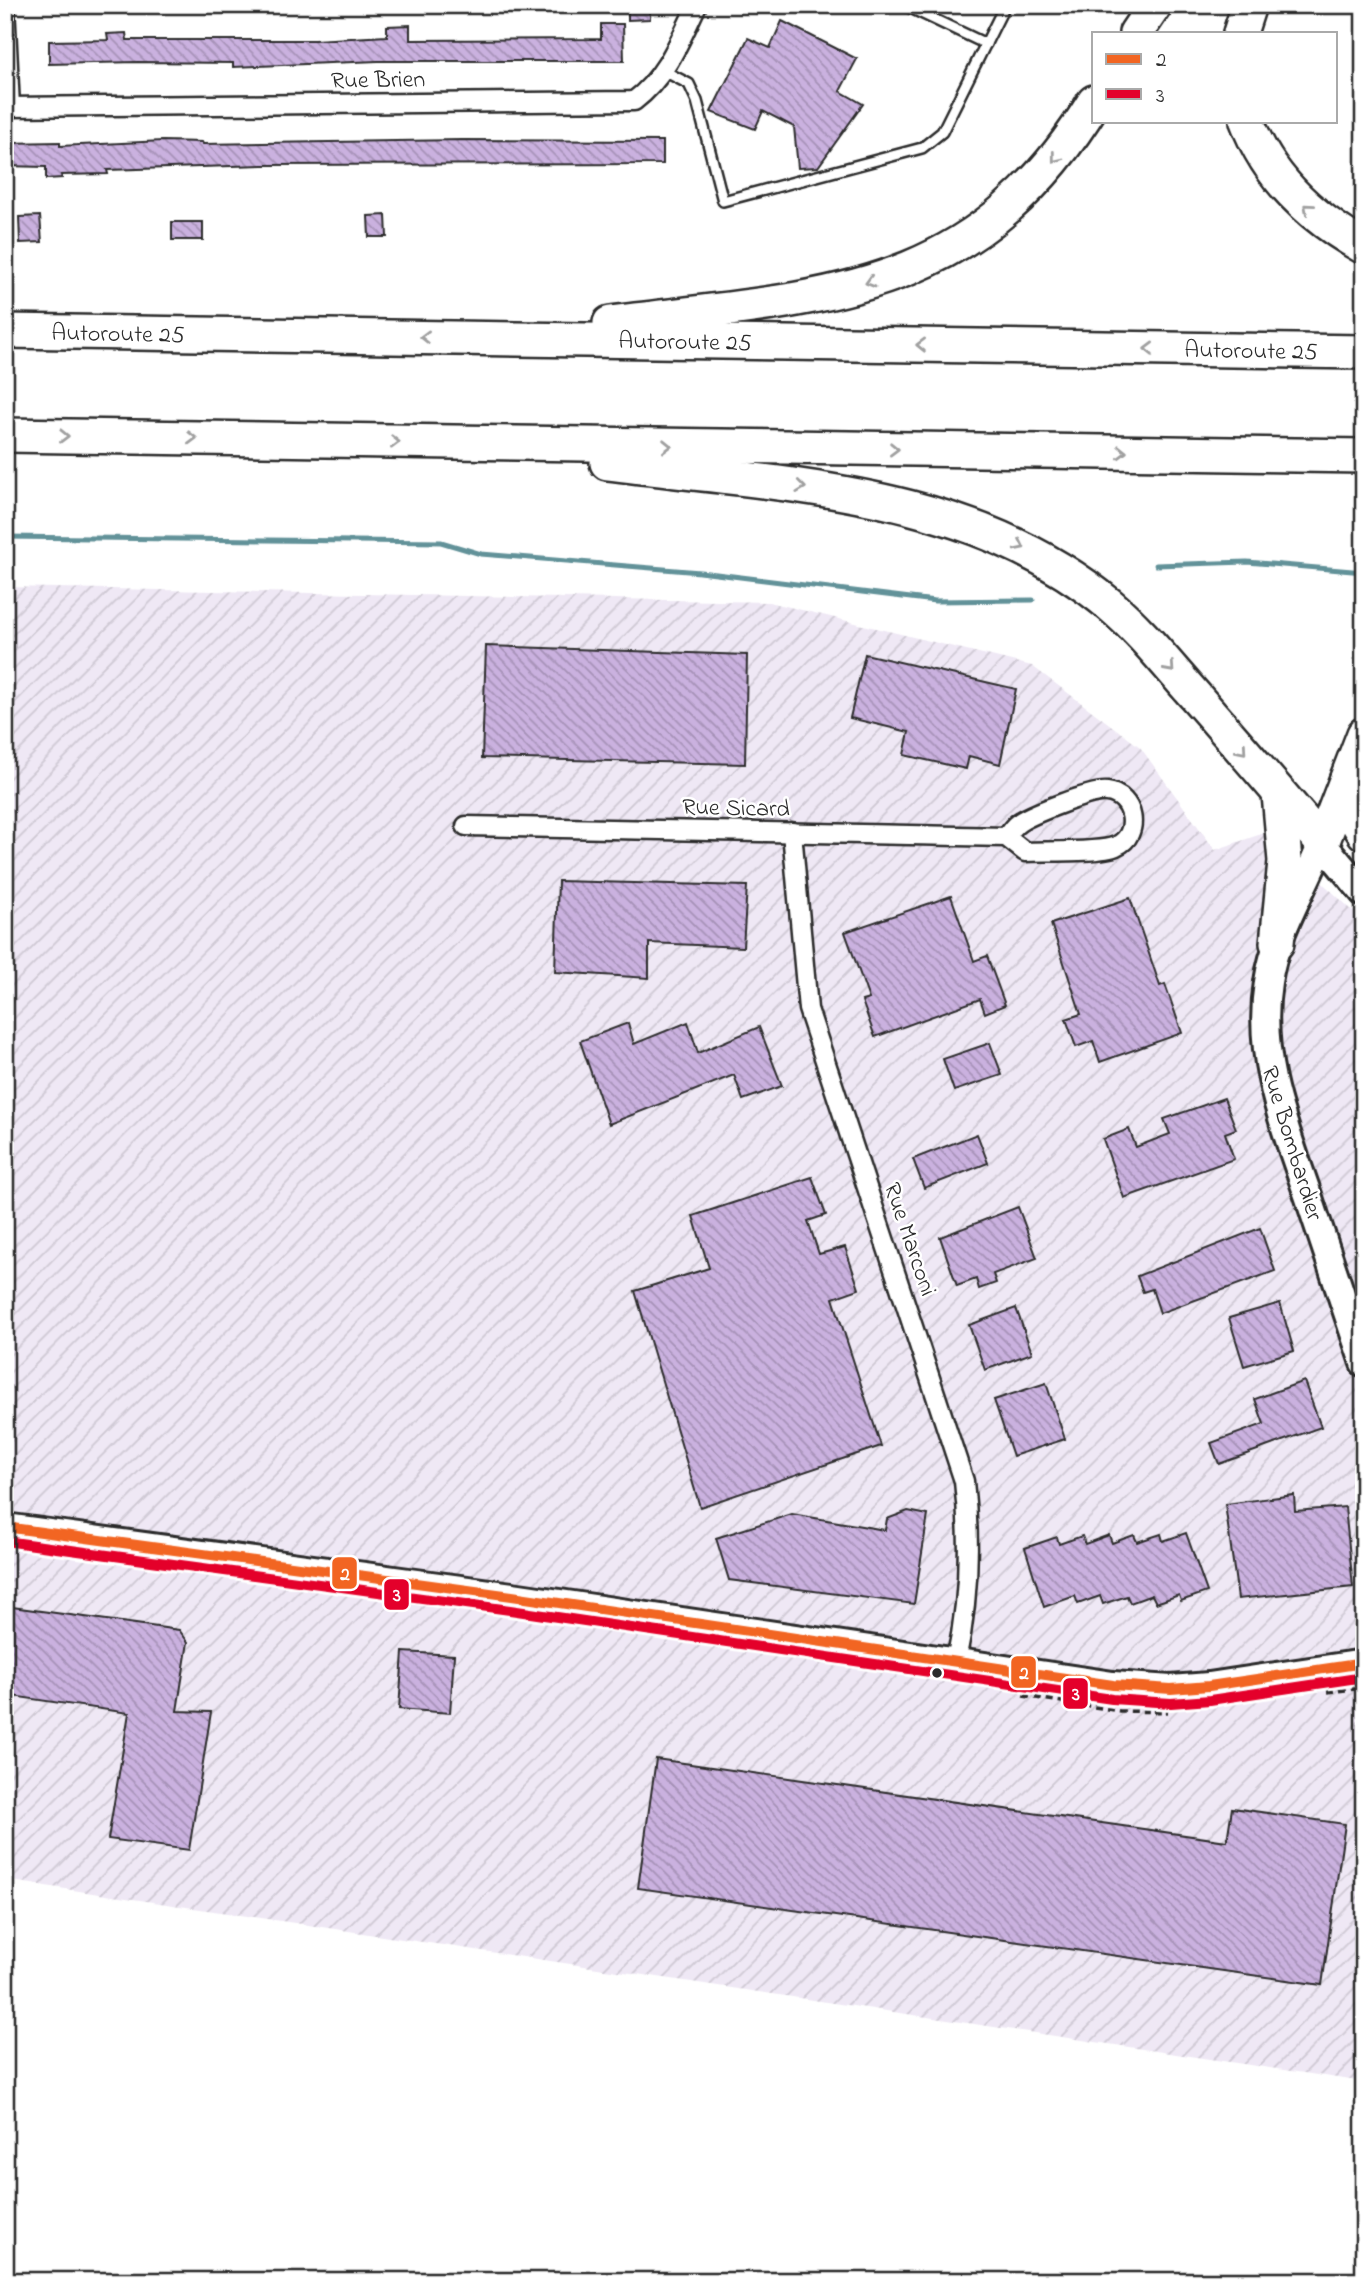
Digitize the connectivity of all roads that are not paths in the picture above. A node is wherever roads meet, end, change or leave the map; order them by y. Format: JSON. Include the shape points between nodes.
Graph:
{"nodes":[{"id":1,"x":5,"y":5,"type":"edge"},
{"id":2,"x":697,"y":5,"type":"edge"},
{"id":3,"x":904,"y":5,"type":"edge"},
{"id":4,"x":1005,"y":5,"type":"edge"},
{"id":5,"x":1156,"y":5,"type":"edge"},
{"id":6,"x":1250,"y":5,"type":"edge"},
{"id":7,"x":1137,"y":32,"type":"edge"},
{"id":8,"x":1240,"y":32,"type":"edge"},
{"id":9,"x":986,"y":44,"type":"junction"},
{"id":10,"x":664,"y":71,"type":"junction"},
{"id":11,"x":1092,"y":105,"type":"edge"},
{"id":12,"x":7,"y":107,"type":"edge"},
{"id":13,"x":1247,"y":122,"type":"edge"},
{"id":14,"x":1364,"y":247,"type":"edge"},
{"id":15,"x":5,"y":331,"type":"edge"},
{"id":16,"x":493,"y":338,"type":"junction"},
{"id":17,"x":1364,"y":352,"type":"edge"},
{"id":18,"x":5,"y":435,"type":"edge"},
{"id":19,"x":452,"y":443,"type":"junction"},
{"id":20,"x":1364,"y":456,"type":"edge"},
{"id":21,"x":1364,"y":734,"type":"edge"},
{"id":22,"x":1279,"y":794,"type":"junction"},
{"id":23,"x":1341,"y":795,"type":"junction"},
{"id":24,"x":466,"y":826,"type":"dead end"},
{"id":25,"x":792,"y":832,"type":"junction"},
{"id":26,"x":1364,"y":833,"type":"edge"},
{"id":27,"x":1006,"y":837,"type":"junction"},
{"id":28,"x":1322,"y":843,"type":"junction"},
{"id":29,"x":1364,"y":894,"type":"edge"},
{"id":30,"x":1277,"y":943,"type":"junction"},
{"id":31,"x":1364,"y":1363,"type":"edge"},
{"id":32,"x":5,"y":1527,"type":"edge"},
{"id":33,"x":956,"y":1661,"type":"junction"},
{"id":34,"x":1364,"y":1663,"type":"edge"}],
"edges":[{"from":1,"to":12,"type":"street"},
{"from":2,"to":10,"type":"street","name":"Rue Brien"},
{"from":3,"to":9,"type":"lane"},
{"from":4,"to":9,"type":"lane"},
{"from":5,"to":7,"type":"highway"},
{"from":6,"to":8,"type":"highway"},
{"from":9,"to":10,"type":"lane","via":[[942,132],[922,148],[723,201],[689,84]]},
{"from":10,"to":12,"type":"street","name":"Rue Brien","via":[[652,88],[634,101]]},
{"from":11,"to":16,"type":"highway","one_way":true,"via":[[1057,157],[1015,203],[978,233],[909,269],[777,303]]},
{"from":14,"to":13,"type":"highway","one_way":true,"via":[[1323,221],[1286,187]]},
{"from":16,"to":15,"type":"highway","name":"Autoroute 25","one_way":true},
{"from":17,"to":16,"type":"highway","name":"Autoroute 25","one_way":true},
{"from":18,"to":19,"type":"highway","one_way":true},
{"from":19,"to":20,"type":"highway","one_way":true},
{"from":19,"to":22,"type":"highway","one_way":true,"via":[[824,489],[943,516],[1011,542],[1072,577],[1125,620]]},
{"from":21,"to":23,"type":"highway"},
{"from":22,"to":28,"type":"highway"},
{"from":22,"to":30,"type":"highway","via":[[1285,862]]},
{"from":23,"to":26,"type":"highway"},
{"from":23,"to":28,"type":"highway"},
{"from":24,"to":25,"type":"street","name":"Rue Sicard"},
{"from":25,"to":27,"type":"street","name":"Rue Sicard"},
{"from":25,"to":33,"type":"street","name":"Rue Marconi","via":[[808,1009],[964,1481],[970,1542],[965,1618]]},
{"from":27,"to":27,"type":"street","name":"Rue Sicard","via":[[1025,852],[1115,848],[1127,839],[1132,825],[1130,808],[1121,796],[1087,793],[1017,824]]},
{"from":28,"to":29,"type":"street"},
{"from":28,"to":30,"type":"street","name":"Rue Bombardier"},
{"from":30,"to":31,"type":"street","name":"Rue Bombardier","via":[[1265,1011],[1270,1076]]},
{"from":32,"to":33,"type":"street"},
{"from":33,"to":34,"type":"street","via":[[1113,1685],[1171,1689]]}]}
